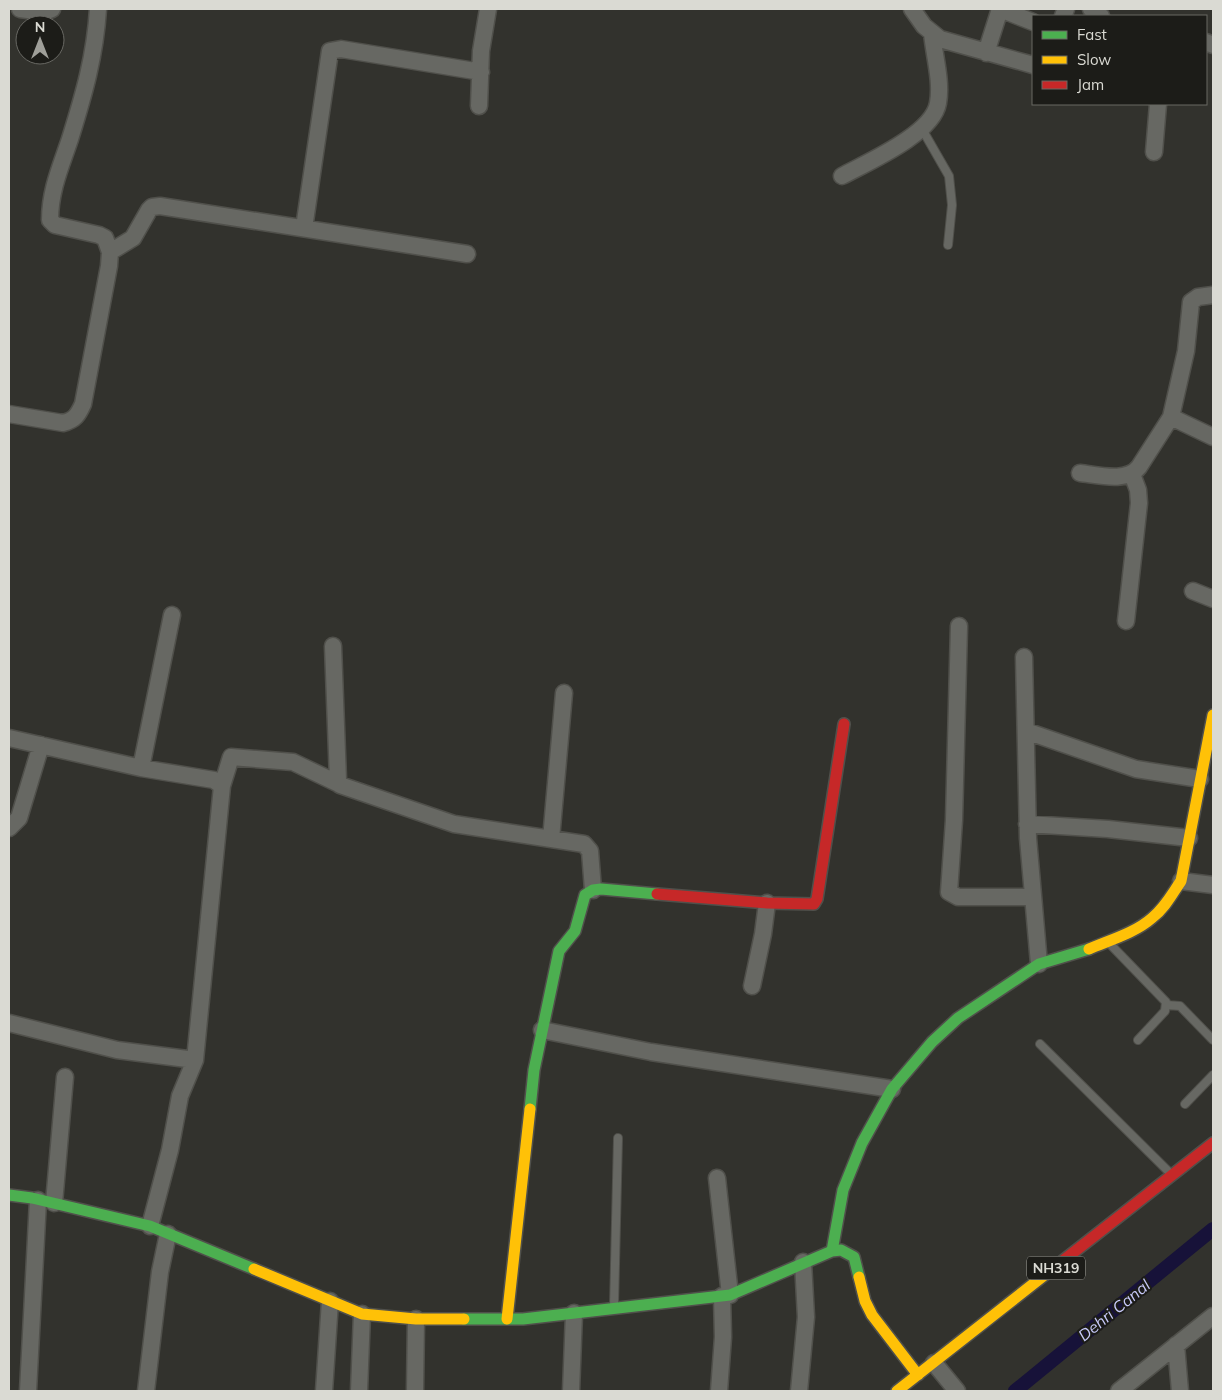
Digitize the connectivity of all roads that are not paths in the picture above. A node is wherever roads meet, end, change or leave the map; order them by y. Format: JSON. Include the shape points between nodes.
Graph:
{"nodes":[{"id":1,"x":20,"y":9,"type":"edge"},
{"id":2,"x":52,"y":9,"type":"edge"},
{"id":3,"x":98,"y":9,"type":"edge"},
{"id":4,"x":488,"y":9,"type":"edge"},
{"id":5,"x":912,"y":9,"type":"edge"},
{"id":6,"x":1000,"y":9,"type":"edge"},
{"id":7,"x":1032,"y":22,"type":"edge"},
{"id":8,"x":932,"y":34,"type":"junction"},
{"id":9,"x":986,"y":53,"type":"junction"},
{"id":10,"x":1032,"y":65,"type":"edge"},
{"id":11,"x":481,"y":72,"type":"junction"},
{"id":12,"x":1158,"y":105,"type":"edge"},
{"id":13,"x":480,"y":106,"type":"dead end"},
{"id":14,"x":922,"y":129,"type":"junction"},
{"id":15,"x":1154,"y":152,"type":"dead end"},
{"id":16,"x":842,"y":176,"type":"dead end"},
{"id":17,"x":304,"y":228,"type":"junction"},
{"id":18,"x":948,"y":245,"type":"dead end"},
{"id":19,"x":110,"y":252,"type":"junction"},
{"id":20,"x":467,"y":254,"type":"dead end"},
{"id":21,"x":1213,"y":295,"type":"edge"},
{"id":22,"x":9,"y":414,"type":"edge"},
{"id":23,"x":1170,"y":416,"type":"junction"},
{"id":24,"x":1213,"y":437,"type":"edge"},
{"id":25,"x":1080,"y":473,"type":"dead end"},
{"id":26,"x":1132,"y":474,"type":"junction"},
{"id":27,"x":1193,"y":591,"type":"dead end"},
{"id":28,"x":1213,"y":599,"type":"edge"},
{"id":29,"x":172,"y":615,"type":"dead end"},
{"id":30,"x":1126,"y":622,"type":"dead end"},
{"id":31,"x":959,"y":626,"type":"dead end"},
{"id":32,"x":333,"y":646,"type":"dead end"},
{"id":33,"x":1024,"y":657,"type":"dead end"},
{"id":34,"x":564,"y":693,"type":"dead end"},
{"id":35,"x":1213,"y":715,"type":"edge"},
{"id":36,"x":844,"y":724,"type":"dead end"},
{"id":37,"x":1026,"y":731,"type":"junction"},
{"id":38,"x":9,"y":738,"type":"edge"},
{"id":39,"x":41,"y":746,"type":"junction"},
{"id":40,"x":141,"y":768,"type":"junction"},
{"id":41,"x":1200,"y":779,"type":"junction"},
{"id":42,"x":339,"y":784,"type":"junction"},
{"id":43,"x":222,"y":786,"type":"junction"},
{"id":44,"x":1027,"y":824,"type":"junction"},
{"id":45,"x":9,"y":828,"type":"edge"},
{"id":46,"x":1189,"y":838,"type":"junction"},
{"id":47,"x":551,"y":839,"type":"junction"},
{"id":48,"x":1181,"y":880,"type":"junction"},
{"id":49,"x":1213,"y":885,"type":"edge"},
{"id":50,"x":592,"y":890,"type":"junction"},
{"id":51,"x":1033,"y":897,"type":"junction"},
{"id":52,"x":767,"y":902,"type":"junction"},
{"id":53,"x":1108,"y":941,"type":"junction"},
{"id":54,"x":1039,"y":964,"type":"junction"},
{"id":55,"x":752,"y":986,"type":"dead end"},
{"id":56,"x":1167,"y":1004,"type":"junction"},
{"id":57,"x":9,"y":1023,"type":"edge"},
{"id":58,"x":542,"y":1030,"type":"junction"},
{"id":59,"x":1138,"y":1040,"type":"dead end"},
{"id":60,"x":1213,"y":1040,"type":"edge"},
{"id":61,"x":1040,"y":1044,"type":"dead end"},
{"id":62,"x":195,"y":1060,"type":"junction"},
{"id":63,"x":1213,"y":1075,"type":"edge"},
{"id":64,"x":65,"y":1077,"type":"dead end"},
{"id":65,"x":892,"y":1089,"type":"junction"},
{"id":66,"x":1185,"y":1104,"type":"dead end"},
{"id":67,"x":618,"y":1138,"type":"dead end"},
{"id":68,"x":1213,"y":1143,"type":"edge"},
{"id":69,"x":1173,"y":1177,"type":"junction"},
{"id":70,"x":717,"y":1178,"type":"dead end"},
{"id":71,"x":9,"y":1195,"type":"edge"},
{"id":72,"x":46,"y":1201,"type":"junction"},
{"id":73,"x":150,"y":1226,"type":"junction"},
{"id":74,"x":168,"y":1234,"type":"junction"},
{"id":75,"x":832,"y":1251,"type":"junction"},
{"id":76,"x":803,"y":1262,"type":"junction"},
{"id":77,"x":726,"y":1295,"type":"junction"},
{"id":78,"x":330,"y":1301,"type":"junction"},
{"id":79,"x":614,"y":1308,"type":"junction"},
{"id":80,"x":574,"y":1313,"type":"junction"},
{"id":81,"x":362,"y":1314,"type":"junction"},
{"id":82,"x":416,"y":1319,"type":"junction"},
{"id":83,"x":507,"y":1319,"type":"junction"},
{"id":84,"x":1209,"y":1323,"type":"edge"},
{"id":85,"x":1176,"y":1346,"type":"junction"},
{"id":86,"x":934,"y":1363,"type":"junction"},
{"id":87,"x":918,"y":1374,"type":"junction"},
{"id":88,"x":1184,"y":1390,"type":"edge"},
{"id":89,"x":28,"y":1391,"type":"edge"},
{"id":90,"x":146,"y":1391,"type":"edge"},
{"id":91,"x":324,"y":1391,"type":"edge"},
{"id":92,"x":359,"y":1391,"type":"edge"},
{"id":93,"x":415,"y":1391,"type":"edge"},
{"id":94,"x":571,"y":1391,"type":"edge"},
{"id":95,"x":719,"y":1391,"type":"edge"},
{"id":96,"x":799,"y":1391,"type":"edge"},
{"id":97,"x":897,"y":1391,"type":"edge"},
{"id":98,"x":957,"y":1391,"type":"edge"},
{"id":99,"x":1120,"y":1391,"type":"edge"}],
"edges":[{"from":1,"to":2,"type":"street","via":[[44,12]]},
{"from":3,"to":19,"type":"street","via":[[92,65],[55,176],[50,220],[55,225],[105,238]]},
{"from":4,"to":11,"type":"street"},
{"from":5,"to":8,"type":"street"},
{"from":6,"to":7,"type":"street"},
{"from":6,"to":9,"type":"street"},
{"from":8,"to":9,"type":"street","via":[[949,44]]},
{"from":8,"to":14,"type":"street","via":[[938,102]]},
{"from":9,"to":10,"type":"street"},
{"from":11,"to":13,"type":"street"},
{"from":11,"to":17,"type":"street","via":[[342,49],[330,51]]},
{"from":12,"to":15,"type":"street"},
{"from":14,"to":16,"type":"street"},
{"from":14,"to":18,"type":"lane","via":[[949,176],[952,205]]},
{"from":17,"to":19,"type":"street","via":[[156,206],[148,210],[133,238]]},
{"from":17,"to":20,"type":"street"},
{"from":19,"to":22,"type":"street","via":[[83,404],[77,416],[71,421],[53,423]]},
{"from":21,"to":23,"type":"street","via":[[1198,297],[1191,302],[1186,351]]},
{"from":23,"to":24,"type":"street"},
{"from":23,"to":26,"type":"street"},
{"from":25,"to":26,"type":"street"},
{"from":26,"to":30,"type":"street","via":[[1139,503]]},
{"from":27,"to":28,"type":"street"},
{"from":29,"to":40,"type":"street"},
{"from":31,"to":51,"type":"street","via":[[949,892],[958,897]]},
{"from":32,"to":42,"type":"street"},
{"from":33,"to":37,"type":"street"},
{"from":34,"to":47,"type":"street"},
{"from":35,"to":41,"type":"main road"},
{"from":36,"to":52,"type":"main road","via":[[816,902],[807,905]]},
{"from":37,"to":41,"type":"street","via":[[1136,769]]},
{"from":37,"to":44,"type":"street"},
{"from":38,"to":39,"type":"street"},
{"from":39,"to":40,"type":"street"},
{"from":39,"to":45,"type":"street","via":[[19,818]]},
{"from":40,"to":43,"type":"street","via":[[214,780]]},
{"from":41,"to":46,"type":"main road"},
{"from":42,"to":43,"type":"street","via":[[293,762],[231,757]]},
{"from":42,"to":47,"type":"street","via":[[454,824]]},
{"from":43,"to":62,"type":"street"},
{"from":44,"to":46,"type":"street"},
{"from":44,"to":51,"type":"street"},
{"from":46,"to":48,"type":"main road"},
{"from":47,"to":50,"type":"street","via":[[587,845]]},
{"from":48,"to":49,"type":"street"},
{"from":48,"to":53,"type":"main road","via":[[1152,919]]},
{"from":50,"to":52,"type":"main road","via":[[601,888]]},
{"from":50,"to":58,"type":"main road","via":[[584,899],[573,936],[559,951]]},
{"from":51,"to":54,"type":"street"},
{"from":52,"to":55,"type":"street"},
{"from":53,"to":54,"type":"main road"},
{"from":53,"to":56,"type":"lane"},
{"from":54,"to":65,"type":"main road","via":[[958,1018],[932,1042]]},
{"from":56,"to":59,"type":"lane","via":[[1162,1015]]},
{"from":56,"to":60,"type":"lane","via":[[1180,1006]]},
{"from":57,"to":62,"type":"street","via":[[117,1050]]},
{"from":58,"to":65,"type":"street","via":[[651,1052]]},
{"from":58,"to":83,"type":"main road","via":[[534,1070]]},
{"from":61,"to":69,"type":"lane"},
{"from":62,"to":73,"type":"street","via":[[180,1096]]},
{"from":63,"to":66,"type":"lane"},
{"from":64,"to":72,"type":"street"},
{"from":65,"to":75,"type":"main road","via":[[843,1190]]},
{"from":67,"to":79,"type":"lane"},
{"from":68,"to":69,"type":"main road","number":"NH319"},
{"from":69,"to":86,"type":"main road","number":"NH319"},
{"from":70,"to":77,"type":"street"},
{"from":71,"to":72,"type":"main road"},
{"from":72,"to":73,"type":"main road"},
{"from":72,"to":89,"type":"street"},
{"from":73,"to":74,"type":"main road"},
{"from":74,"to":78,"type":"main road"},
{"from":74,"to":90,"type":"street","via":[[160,1272]]},
{"from":75,"to":76,"type":"main road"},
{"from":75,"to":87,"type":"main road","via":[[841,1250],[854,1257],[865,1301],[872,1315]]},
{"from":76,"to":77,"type":"main road"},
{"from":76,"to":96,"type":"street","via":[[806,1317]]},
{"from":77,"to":79,"type":"main road"},
{"from":77,"to":95,"type":"street"},
{"from":78,"to":81,"type":"main road"},
{"from":78,"to":91,"type":"street"},
{"from":79,"to":80,"type":"main road"},
{"from":80,"to":83,"type":"main road"},
{"from":80,"to":94,"type":"street"},
{"from":81,"to":82,"type":"main road"},
{"from":81,"to":92,"type":"street"},
{"from":82,"to":83,"type":"main road"},
{"from":82,"to":93,"type":"street"},
{"from":84,"to":85,"type":"street"},
{"from":85,"to":88,"type":"street"},
{"from":85,"to":99,"type":"street"},
{"from":86,"to":87,"type":"main road","number":"NH319"},
{"from":86,"to":98,"type":"street"},
{"from":87,"to":97,"type":"main road","number":"NH319"}]}
